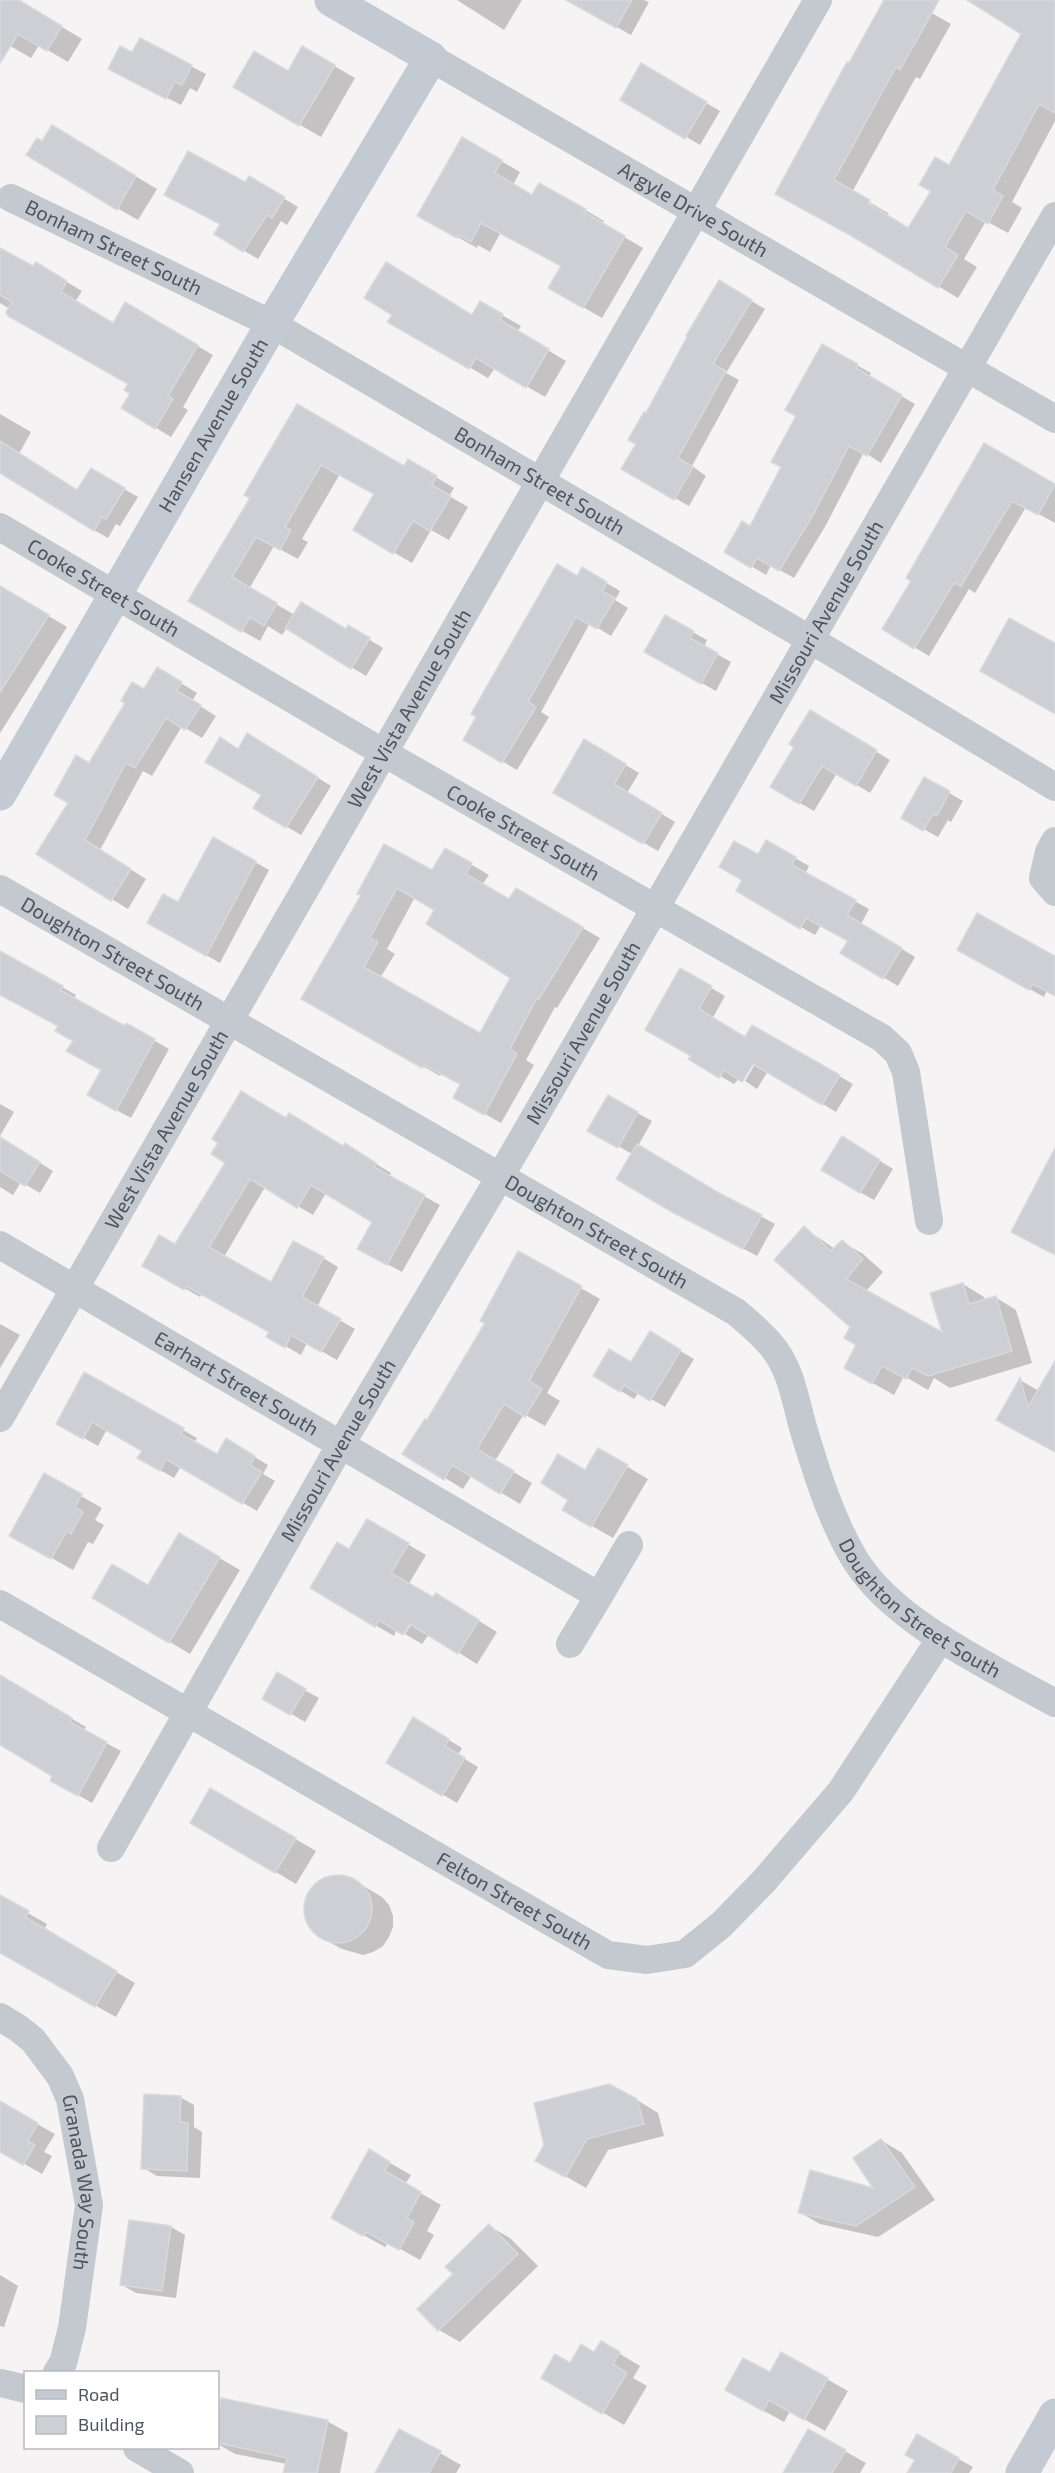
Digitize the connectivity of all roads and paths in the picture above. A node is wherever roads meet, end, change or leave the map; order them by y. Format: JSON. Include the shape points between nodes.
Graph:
{"nodes":[{"id":1,"x":331,"y":0,"type":"edge"},
{"id":2,"x":818,"y":0,"type":"edge"},
{"id":3,"x":431,"y":58,"type":"junction"},
{"id":4,"x":11,"y":198,"type":"dead end"},
{"id":5,"x":696,"y":212,"type":"junction"},
{"id":6,"x":1055,"y":216,"type":"edge"},
{"id":7,"x":272,"y":324,"type":"junction"},
{"id":8,"x":969,"y":368,"type":"junction"},
{"id":9,"x":1055,"y":419,"type":"edge"},
{"id":10,"x":540,"y":482,"type":"junction"},
{"id":11,"x":0,"y":527,"type":"edge"},
{"id":12,"x":115,"y":593,"type":"junction"},
{"id":13,"x":811,"y":640,"type":"junction"},
{"id":14,"x":384,"y":753,"type":"junction"},
{"id":15,"x":1055,"y":787,"type":"edge"},
{"id":16,"x":0,"y":794,"type":"edge"},
{"id":17,"x":1055,"y":841,"type":"edge"},
{"id":18,"x":1049,"y":885,"type":"edge"},
{"id":19,"x":0,"y":889,"type":"edge"},
{"id":20,"x":654,"y":908,"type":"junction"},
{"id":21,"x":229,"y":1022,"type":"junction"},
{"id":22,"x":500,"y":1178,"type":"junction"},
{"id":23,"x":929,"y":1221,"type":"dead end"},
{"id":24,"x":0,"y":1245,"type":"edge"},
{"id":25,"x":75,"y":1288,"type":"junction"},
{"id":26,"x":0,"y":1418,"type":"edge"},
{"id":27,"x":341,"y":1444,"type":"junction"},
{"id":28,"x":629,"y":1545,"type":"dead end"},
{"id":29,"x":599,"y":1596,"type":"junction"},
{"id":30,"x":0,"y":1604,"type":"edge"},
{"id":31,"x":941,"y":1638,"type":"junction"},
{"id":32,"x":570,"y":1644,"type":"dead end"},
{"id":33,"x":1055,"y":1703,"type":"edge"},
{"id":34,"x":189,"y":1713,"type":"junction"},
{"id":35,"x":111,"y":1848,"type":"dead end"},
{"id":36,"x":0,"y":2017,"type":"edge"},
{"id":37,"x":58,"y":2371,"type":"edge"},
{"id":38,"x":0,"y":2383,"type":"edge"},
{"id":39,"x":24,"y":2389,"type":"edge"},
{"id":40,"x":1055,"y":2415,"type":"edge"},
{"id":41,"x":139,"y":2449,"type":"edge"},
{"id":42,"x":180,"y":2473,"type":"edge"},
{"id":43,"x":1022,"y":2473,"type":"edge"}],
"edges":[{"from":1,"to":3,"type":"street","name":"Argyle Drive South"},
{"from":2,"to":5,"type":"street","name":"West Vista Avenue South"},
{"from":3,"to":5,"type":"street","name":"Argyle Drive South"},
{"from":3,"to":7,"type":"street","name":"Hansen Avenue South"},
{"from":4,"to":7,"type":"street","name":"Bonham Street South"},
{"from":5,"to":8,"type":"street","name":"Argyle Drive South"},
{"from":5,"to":10,"type":"street","name":"West Vista Avenue South"},
{"from":6,"to":8,"type":"street","name":"Missouri Avenue South"},
{"from":7,"to":10,"type":"street","name":"Bonham Street South"},
{"from":7,"to":12,"type":"street","name":"Hansen Avenue South"},
{"from":8,"to":9,"type":"street","name":"Argyle Drive South"},
{"from":8,"to":13,"type":"street","name":"Missouri Avenue South"},
{"from":10,"to":13,"type":"street","name":"Bonham Street South"},
{"from":10,"to":14,"type":"street","name":"West Vista Avenue South"},
{"from":11,"to":12,"type":"street","name":"Cooke Street South"},
{"from":12,"to":14,"type":"street","name":"Cooke Street South"},
{"from":12,"to":16,"type":"street","name":"Hansen Avenue South"},
{"from":13,"to":15,"type":"street","name":"Bonham Street South"},
{"from":13,"to":20,"type":"street","name":"Missouri Avenue South"},
{"from":14,"to":20,"type":"street","name":"Cooke Street South"},
{"from":14,"to":21,"type":"street","name":"West Vista Avenue South"},
{"from":17,"to":18,"type":"street","via":[[1049,852]]},
{"from":19,"to":21,"type":"street","name":"Doughton Street South"},
{"from":20,"to":22,"type":"street","name":"Missouri Avenue South"},
{"from":20,"to":23,"type":"street","name":"Cooke Street South","via":[[882,1038],[898,1053],[906,1072]]},
{"from":21,"to":22,"type":"street","name":"Doughton Street South"},
{"from":21,"to":25,"type":"street","name":"West Vista Avenue South"},
{"from":22,"to":27,"type":"street","name":"Missouri Avenue South"},
{"from":22,"to":31,"type":"street","name":"Doughton Street South","via":[[736,1312],[759,1331],[776,1351],[788,1375],[837,1528],[855,1560],[906,1614]]},
{"from":24,"to":25,"type":"street","name":"Earhart Street South"},
{"from":25,"to":26,"type":"street","name":"West Vista Avenue South"},
{"from":25,"to":27,"type":"street","name":"Earhart Street South"},
{"from":27,"to":29,"type":"street","name":"Earhart Street South"},
{"from":27,"to":34,"type":"street","name":"Missouri Avenue South"},
{"from":28,"to":29,"type":"street"},
{"from":29,"to":32,"type":"street"},
{"from":30,"to":34,"type":"street","name":"Felton Street South"},
{"from":31,"to":33,"type":"street","name":"Doughton Street South"},
{"from":31,"to":34,"type":"street","name":"Felton Street South","via":[[841,1791],[764,1881],[721,1925],[685,1954],[647,1960],[608,1955]]},
{"from":34,"to":35,"type":"street","name":"Missouri Avenue South"},
{"from":36,"to":37,"type":"street","name":"Granada Way South","via":[[33,2040],[60,2076],[70,2099],[89,2205],[72,2328]]},
{"from":38,"to":39,"type":"street"},
{"from":40,"to":43,"type":"street"},
{"from":41,"to":42,"type":"street"}]}
